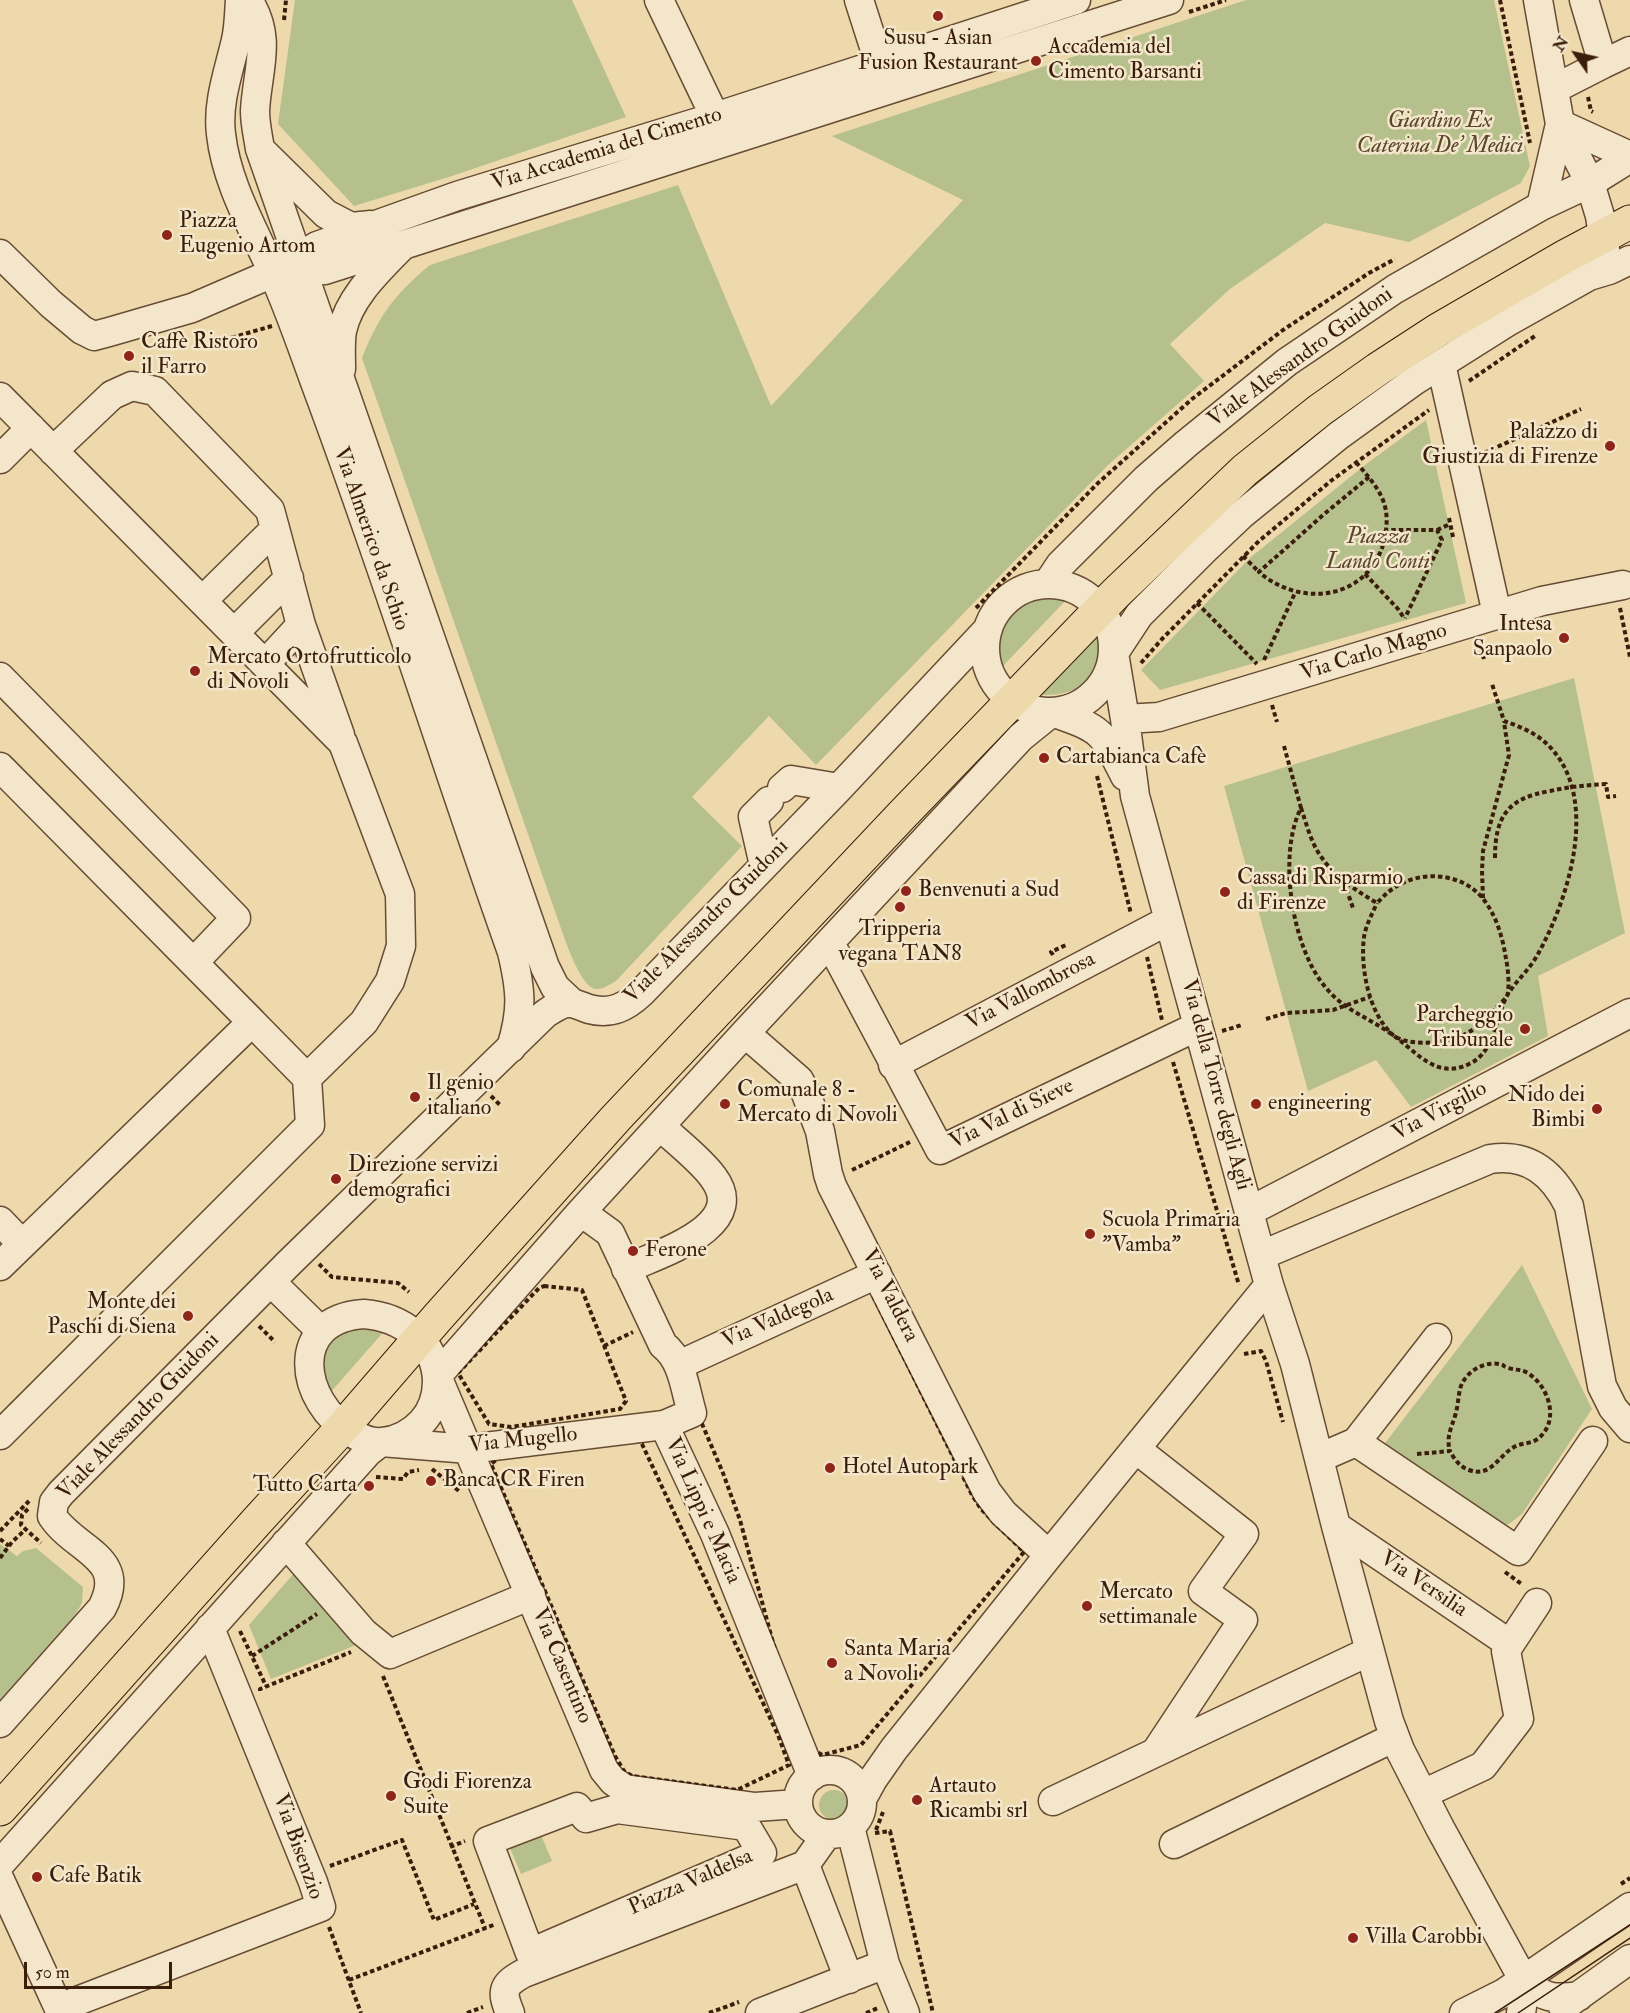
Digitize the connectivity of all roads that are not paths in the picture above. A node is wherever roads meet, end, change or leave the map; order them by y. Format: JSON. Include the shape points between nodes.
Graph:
{"nodes":[{"id":1,"x":221,"y":0,"type":"edge"},
{"id":2,"x":240,"y":0,"type":"edge"},
{"id":3,"x":248,"y":0,"type":"edge"},
{"id":4,"x":266,"y":0,"type":"edge"},
{"id":5,"x":658,"y":0,"type":"edge"},
{"id":6,"x":859,"y":0,"type":"edge"},
{"id":7,"x":1076,"y":0,"type":"edge"},
{"id":8,"x":1538,"y":0,"type":"edge"},
{"id":9,"x":1584,"y":0,"type":"edge"},
{"id":10,"x":1172,"y":4,"type":"edge"},
{"id":11,"x":273,"y":31,"type":"junction"},
{"id":12,"x":1630,"y":51,"type":"edge"},
{"id":13,"x":1603,"y":64,"type":"junction"},
{"id":14,"x":228,"y":66,"type":"junction"},
{"id":15,"x":884,"y":77,"type":"junction"},
{"id":16,"x":1554,"y":89,"type":"junction"},
{"id":17,"x":1560,"y":124,"type":"junction"},
{"id":18,"x":719,"y":129,"type":"junction"},
{"id":19,"x":260,"y":148,"type":"junction"},
{"id":20,"x":1630,"y":157,"type":"edge"},
{"id":21,"x":1590,"y":183,"type":"junction"},
{"id":22,"x":1630,"y":199,"type":"edge"},
{"id":23,"x":1541,"y":206,"type":"junction"},
{"id":24,"x":1611,"y":225,"type":"edge"},
{"id":25,"x":397,"y":232,"type":"junction"},
{"id":26,"x":320,"y":243,"type":"joint"},
{"id":27,"x":0,"y":254,"type":"edge"},
{"id":28,"x":1630,"y":260,"type":"edge"},
{"id":29,"x":290,"y":267,"type":"junction"},
{"id":30,"x":1589,"y":276,"type":"junction"},
{"id":31,"x":1441,"y":364,"type":"junction"},
{"id":32,"x":342,"y":389,"type":"junction"},
{"id":33,"x":0,"y":397,"type":"edge"},
{"id":34,"x":31,"y":428,"type":"junction"},
{"id":35,"x":53,"y":452,"type":"junction"},
{"id":36,"x":0,"y":459,"type":"edge"},
{"id":37,"x":275,"y":529,"type":"junction"},
{"id":38,"x":289,"y":578,"type":"junction"},
{"id":39,"x":1048,"y":583,"type":"junction"},
{"id":40,"x":1628,"y":584,"type":"edge"},
{"id":41,"x":203,"y":600,"type":"junction"},
{"id":42,"x":1093,"y":601,"type":"junction"},
{"id":43,"x":1497,"y":614,"type":"junction"},
{"id":44,"x":980,"y":620,"type":"junction"},
{"id":45,"x":301,"y":625,"type":"junction"},
{"id":46,"x":235,"y":632,"type":"junction"},
{"id":47,"x":1124,"y":662,"type":"junction"},
{"id":48,"x":265,"y":664,"type":"junction"},
{"id":49,"x":0,"y":677,"type":"edge"},
{"id":50,"x":1005,"y":694,"type":"junction"},
{"id":51,"x":1052,"y":712,"type":"junction"},
{"id":52,"x":1125,"y":719,"type":"junction"},
{"id":53,"x":343,"y":743,"type":"junction"},
{"id":54,"x":0,"y":767,"type":"edge"},
{"id":55,"x":839,"y":788,"type":"junction"},
{"id":56,"x":1135,"y":796,"type":"junction"},
{"id":57,"x":764,"y":865,"type":"junction"},
{"id":58,"x":1169,"y":920,"type":"junction"},
{"id":59,"x":830,"y":943,"type":"junction"},
{"id":60,"x":194,"y":962,"type":"junction"},
{"id":61,"x":572,"y":1003,"type":"junction"},
{"id":62,"x":1630,"y":1013,"type":"edge"},
{"id":63,"x":252,"y":1022,"type":"junction"},
{"id":64,"x":1209,"y":1023,"type":"junction"},
{"id":65,"x":745,"y":1033,"type":"junction"},
{"id":66,"x":511,"y":1048,"type":"junction"},
{"id":67,"x":893,"y":1065,"type":"junction"},
{"id":68,"x":307,"y":1078,"type":"junction"},
{"id":69,"x":660,"y":1126,"type":"junction"},
{"id":70,"x":1250,"y":1211,"type":"junction"},
{"id":71,"x":581,"y":1212,"type":"junction"},
{"id":72,"x":0,"y":1221,"type":"edge"},
{"id":73,"x":22,"y":1244,"type":"junction"},
{"id":74,"x":1262,"y":1255,"type":"junction"},
{"id":75,"x":0,"y":1266,"type":"edge"},
{"id":76,"x":626,"y":1269,"type":"junction"},
{"id":77,"x":877,"y":1274,"type":"junction"},
{"id":78,"x":271,"y":1282,"type":"junction"},
{"id":79,"x":1269,"y":1285,"type":"junction"},
{"id":80,"x":321,"y":1331,"type":"junction"},
{"id":81,"x":412,"y":1332,"type":"junction"},
{"id":82,"x":1437,"y":1338,"type":"dead end"},
{"id":83,"x":678,"y":1365,"type":"junction"},
{"id":84,"x":437,"y":1376,"type":"junction"},
{"id":85,"x":335,"y":1420,"type":"junction"},
{"id":86,"x":664,"y":1425,"type":"junction"},
{"id":87,"x":1630,"y":1428,"type":"edge"},
{"id":88,"x":0,"y":1435,"type":"edge"},
{"id":89,"x":1593,"y":1441,"type":"dead end"},
{"id":90,"x":381,"y":1442,"type":"junction"},
{"id":91,"x":1356,"y":1442,"type":"junction"},
{"id":92,"x":1136,"y":1449,"type":"junction"},
{"id":93,"x":475,"y":1450,"type":"junction"},
{"id":94,"x":1319,"y":1458,"type":"junction"},
{"id":95,"x":1336,"y":1526,"type":"junction"},
{"id":96,"x":286,"y":1543,"type":"junction"},
{"id":97,"x":1049,"y":1555,"type":"junction"},
{"id":98,"x":531,"y":1595,"type":"junction"},
{"id":99,"x":1537,"y":1603,"type":"road end"},
{"id":100,"x":223,"y":1626,"type":"junction"},
{"id":101,"x":1510,"y":1644,"type":"junction"},
{"id":102,"x":1370,"y":1651,"type":"junction"},
{"id":103,"x":0,"y":1723,"type":"edge"},
{"id":104,"x":1395,"y":1737,"type":"junction"},
{"id":105,"x":894,"y":1749,"type":"junction"},
{"id":106,"x":1157,"y":1750,"type":"junction"},
{"id":107,"x":842,"y":1773,"type":"junction"},
{"id":108,"x":812,"y":1776,"type":"junction"},
{"id":109,"x":0,"y":1778,"type":"edge"},
{"id":110,"x":1423,"y":1794,"type":"junction"},
{"id":111,"x":862,"y":1799,"type":"junction"},
{"id":112,"x":1053,"y":1801,"type":"dead end"},
{"id":113,"x":798,"y":1804,"type":"junction"},
{"id":114,"x":0,"y":1809,"type":"edge"},
{"id":115,"x":851,"y":1832,"type":"junction"},
{"id":116,"x":1174,"y":1844,"type":"dead end"},
{"id":117,"x":0,"y":1864,"type":"edge"},
{"id":118,"x":805,"y":1866,"type":"junction"},
{"id":119,"x":0,"y":1880,"type":"edge"},
{"id":120,"x":1630,"y":1907,"type":"edge"},
{"id":121,"x":530,"y":1953,"type":"joint"},
{"id":122,"x":885,"y":1964,"type":"junction"},
{"id":123,"x":1626,"y":1971,"type":"edge"},
{"id":124,"x":849,"y":1979,"type":"junction"},
{"id":125,"x":1523,"y":1979,"type":"junction"},
{"id":126,"x":1579,"y":1996,"type":"junction"},
{"id":127,"x":60,"y":2011,"type":"edge"},
{"id":128,"x":510,"y":2013,"type":"edge"},
{"id":129,"x":760,"y":2013,"type":"edge"},
{"id":130,"x":905,"y":2013,"type":"edge"},
{"id":131,"x":1464,"y":2013,"type":"edge"},
{"id":132,"x":1521,"y":2013,"type":"edge"},
{"id":133,"x":1553,"y":2013,"type":"edge"}],
"edges":[{"from":1,"to":14,"type":"street","via":[[227,22]]},
{"from":2,"to":14,"type":"street","via":[[236,39]]},
{"from":3,"to":11,"type":"street"},
{"from":4,"to":11,"type":"street"},
{"from":5,"to":18,"type":"street"},
{"from":6,"to":15,"type":"street"},
{"from":7,"to":15,"type":"street","name":"Via Accademia del Cimento"},
{"from":8,"to":16,"type":"street"},
{"from":9,"to":13,"type":"street"},
{"from":10,"to":15,"type":"street","name":"Via Accademia del Cimento"},
{"from":11,"to":19,"type":"street","via":[[255,108]]},
{"from":12,"to":13,"type":"street"},
{"from":13,"to":16,"type":"street"},
{"from":14,"to":29,"type":"street","via":[[221,140],[233,181],[253,231]]},
{"from":15,"to":18,"type":"street","name":"Via Accademia del Cimento"},
{"from":16,"to":17,"type":"street"},
{"from":17,"to":20,"type":"street"},
{"from":17,"to":21,"type":"street"},
{"from":17,"to":23,"type":"street"},
{"from":18,"to":25,"type":"street","name":"Via Accademia del Cimento"},
{"from":19,"to":25,"type":"street","via":[[316,205],[341,224]]},
{"from":19,"to":29,"type":"street"},
{"from":20,"to":21,"type":"street","name":"Viale Alessandro Guidoni"},
{"from":21,"to":23,"type":"street","name":"Viale Alessandro Guidoni"},
{"from":21,"to":24,"type":"street"},
{"from":22,"to":24,"type":"main road","name":"Viale Alessandro Guidoni"},
{"from":23,"to":39,"type":"street","name":"Viale Alessandro Guidoni","via":[[1395,289],[1287,362],[1146,479],[1060,565]]},
{"from":24,"to":30,"type":"street","via":[[1604,255]]},
{"from":24,"to":42,"type":"main road","name":"Viale Alessandro Guidoni","via":[[1428,309],[1385,337],[1227,457]]},
{"from":25,"to":29,"type":"street","name":"Via Accademia del Cimento","via":[[325,270]]},
{"from":25,"to":32,"type":"street","via":[[347,315],[341,340]]},
{"from":26,"to":26,"type":"street","via":[[326,258],[516,197],[513,189]]},
{"from":27,"to":29,"type":"street","via":[[51,304],[94,336],[192,308]]},
{"from":28,"to":30,"type":"street"},
{"from":29,"to":32,"type":"street","name":"Via Almerico da Schio"},
{"from":29,"to":66,"type":"street","name":"Via Almerico da Schio","via":[[337,442],[512,952],[520,998]]},
{"from":30,"to":31,"type":"street"},
{"from":31,"to":43,"type":"street"},
{"from":31,"to":47,"type":"street","via":[[1338,436],[1240,516],[1138,615]]},
{"from":32,"to":61,"type":"street","name":"Via Almerico da Schio","via":[[545,967],[555,987]]},
{"from":33,"to":34,"type":"street"},
{"from":34,"to":35,"type":"street"},
{"from":34,"to":36,"type":"street"},
{"from":35,"to":37,"type":"street","via":[[112,395],[132,386],[155,391],[270,510]]},
{"from":35,"to":41,"type":"street"},
{"from":37,"to":38,"type":"street"},
{"from":37,"to":41,"type":"street"},
{"from":38,"to":45,"type":"street"},
{"from":38,"to":46,"type":"street"},
{"from":39,"to":42,"type":"street","via":[[1064,585]]},
{"from":39,"to":44,"type":"street","name":"Viale Alessandro Guidoni","via":[[1013,595]]},
{"from":40,"to":43,"type":"street","name":"Via Carlo Magno"},
{"from":41,"to":46,"type":"street"},
{"from":42,"to":47,"type":"street","via":[[1111,629]]},
{"from":42,"to":50,"type":"main road","name":"Viale Alessandro Guidoni"},
{"from":43,"to":52,"type":"street","name":"Via Carlo Magno","via":[[1159,717]]},
{"from":44,"to":50,"type":"street","name":"Viale Alessandro Guidoni","via":[[987,665]]},
{"from":44,"to":55,"type":"street","name":"Viale Alessandro Guidoni"},
{"from":45,"to":48,"type":"street"},
{"from":45,"to":53,"type":"street"},
{"from":46,"to":48,"type":"street"},
{"from":47,"to":51,"type":"street","via":[[1094,694],[1075,707]]},
{"from":47,"to":52,"type":"street","name":"Via della Torre degli Agli"},
{"from":48,"to":53,"type":"street"},
{"from":49,"to":60,"type":"street","via":[[236,918]]},
{"from":50,"to":51,"type":"street","via":[[1031,710]]},
{"from":50,"to":81,"type":"main road","name":"Viale Alessandro Guidoni","via":[[742,954],[534,1178]]},
{"from":51,"to":56,"type":"street","name":"Via della Torre degli Agli","via":[[1100,734]]},
{"from":51,"to":59,"type":"street","via":[[1022,737]]},
{"from":52,"to":56,"type":"street","name":"Via della Torre degli Agli"},
{"from":53,"to":68,"type":"street","via":[[400,894],[401,946],[390,981],[364,1022]]},
{"from":54,"to":60,"type":"street"},
{"from":55,"to":57,"type":"street","name":"Viale Alessandro Guidoni"},
{"from":55,"to":57,"type":"street","via":[[790,780],[753,817]]},
{"from":56,"to":58,"type":"street","name":"Via della Torre degli Agli"},
{"from":57,"to":61,"type":"street","name":"Viale Alessandro Guidoni","via":[[630,1003],[608,1012]]},
{"from":58,"to":64,"type":"street","name":"Via della Torre degli Agli"},
{"from":58,"to":67,"type":"street","name":"Via Vallombrosa"},
{"from":59,"to":65,"type":"street"},
{"from":59,"to":67,"type":"street","name":"Via Val di Sieve"},
{"from":60,"to":63,"type":"street"},
{"from":61,"to":66,"type":"street","name":"Viale Alessandro Guidoni","via":[[545,1014]]},
{"from":62,"to":70,"type":"street","name":"Via Virgilio"},
{"from":63,"to":68,"type":"street"},
{"from":63,"to":73,"type":"street"},
{"from":64,"to":67,"type":"street","name":"Via Val di Sieve","via":[[940,1150]]},
{"from":64,"to":70,"type":"street","name":"Via della Torre degli Agli"},
{"from":65,"to":69,"type":"street"},
{"from":65,"to":77,"type":"street","name":"Via Valdera","via":[[799,1080],[820,1131],[832,1185]]},
{"from":66,"to":78,"type":"street","name":"Viale Alessandro Guidoni"},
{"from":68,"to":88,"type":"street","via":[[310,1125]]},
{"from":69,"to":71,"type":"street"},
{"from":69,"to":76,"type":"street","via":[[713,1177],[720,1192],[719,1211],[704,1233]]},
{"from":70,"to":74,"type":"street","name":"Via della Torre degli Agli"},
{"from":71,"to":76,"type":"street","name":"Via Lippi e Macia","via":[[610,1233]]},
{"from":71,"to":84,"type":"street"},
{"from":72,"to":73,"type":"street"},
{"from":73,"to":75,"type":"street"},
{"from":74,"to":79,"type":"street","name":"Via della Torre degli Agli"},
{"from":74,"to":87,"type":"street","via":[[1490,1159],[1523,1161],[1549,1176],[1569,1206],[1602,1386],[1613,1408]]},
{"from":76,"to":83,"type":"street","name":"Via Lippi e Macia","via":[[663,1345]]},
{"from":77,"to":83,"type":"street","name":"Via Valdegola"},
{"from":77,"to":97,"type":"street","name":"Via Valdera","via":[[987,1492]]},
{"from":78,"to":80,"type":"street"},
{"from":78,"to":103,"type":"street","name":"Viale Alessandro Guidoni","via":[[54,1502],[52,1516],[58,1525],[104,1564],[110,1579],[108,1597]]},
{"from":79,"to":92,"type":"street"},
{"from":79,"to":94,"type":"street","name":"Via della Torre degli Agli"},
{"from":80,"to":81,"type":"street","via":[[357,1314],[384,1317]]},
{"from":80,"to":85,"type":"street","via":[[311,1349],[309,1371],[315,1393]]},
{"from":81,"to":84,"type":"street","via":[[431,1354]]},
{"from":81,"to":85,"type":"main road","name":"Viale Alessandro Guidoni"},
{"from":82,"to":91,"type":"street"},
{"from":83,"to":86,"type":"street","name":"Via Lippi e Macia","via":[[692,1413]]},
{"from":84,"to":90,"type":"street","via":[[435,1400],[428,1415],[406,1435]]},
{"from":84,"to":93,"type":"street","name":"Via Casentino"},
{"from":85,"to":90,"type":"street","via":[[358,1437]]},
{"from":85,"to":109,"type":"main road","name":"Viale Alessandro Guidoni"},
{"from":85,"to":114,"type":"main road","name":"Viale Alessandro Guidoni","via":[[257,1521]]},
{"from":86,"to":93,"type":"street","name":"Via Mugello"},
{"from":86,"to":108,"type":"street","name":"Via Lippi e Macia","via":[[715,1534]]},
{"from":89,"to":91,"type":"street","via":[[1518,1551]]},
{"from":90,"to":93,"type":"street","name":"Via Mugello"},
{"from":90,"to":96,"type":"street"},
{"from":91,"to":94,"type":"street"},
{"from":92,"to":97,"type":"street"},
{"from":92,"to":106,"type":"street","via":[[1244,1534],[1203,1591],[1243,1620]]},
{"from":93,"to":98,"type":"street","name":"Via Casentino"},
{"from":94,"to":95,"type":"street","name":"Via della Torre degli Agli"},
{"from":95,"to":101,"type":"street","name":"Via Versilia"},
{"from":95,"to":102,"type":"street","name":"Via della Torre degli Agli"},
{"from":96,"to":98,"type":"street","via":[[363,1632],[390,1654]]},
{"from":96,"to":100,"type":"street"},
{"from":97,"to":105,"type":"street"},
{"from":98,"to":113,"type":"street","name":"Via Casentino","via":[[604,1770],[618,1786],[755,1807]]},
{"from":99,"to":101,"type":"street"},
{"from":100,"to":117,"type":"street"},
{"from":100,"to":127,"type":"street","name":"Via Bisenzio","via":[[321,1907]]},
{"from":101,"to":110,"type":"street","via":[[1506,1651],[1519,1719],[1483,1766]]},
{"from":102,"to":104,"type":"street","name":"Via della Torre degli Agli"},
{"from":102,"to":106,"type":"street"},
{"from":104,"to":110,"type":"street","name":"Via della Torre degli Agli"},
{"from":104,"to":116,"type":"street"},
{"from":105,"to":107,"type":"street"},
{"from":105,"to":111,"type":"street"},
{"from":106,"to":112,"type":"street"},
{"from":107,"to":108,"type":"street","via":[[828,1771]]},
{"from":107,"to":111,"type":"street","via":[[852,1778]]},
{"from":108,"to":113,"type":"street","via":[[802,1788]]},
{"from":110,"to":125,"type":"street","name":"Via della Torre degli Agli"},
{"from":111,"to":115,"type":"street","via":[[861,1814]]},
{"from":113,"to":115,"type":"street","via":[[807,1825],[813,1829]]},
{"from":115,"to":118,"type":"street"},
{"from":115,"to":122,"type":"street"},
{"from":118,"to":124,"type":"street"},
{"from":118,"to":128,"type":"street","name":"Piazza Valdelsa","via":[[524,1973],[505,1987],[504,1999]]},
{"from":119,"to":127,"type":"street"},
{"from":120,"to":125,"type":"street"},
{"from":121,"to":121,"type":"street","name":"Piazza Valdelsa","via":[[488,1841],[577,1806],[586,1818],[617,1809],[746,1826],[762,1853]]},
{"from":122,"to":124,"type":"street"},
{"from":122,"to":130,"type":"street"},
{"from":123,"to":126,"type":"street"},
{"from":124,"to":129,"type":"street"},
{"from":125,"to":126,"type":"street","via":[[1545,1995],[1560,1999]]},
{"from":125,"to":131,"type":"street"},
{"from":125,"to":132,"type":"street"},
{"from":126,"to":133,"type":"street"}]}
